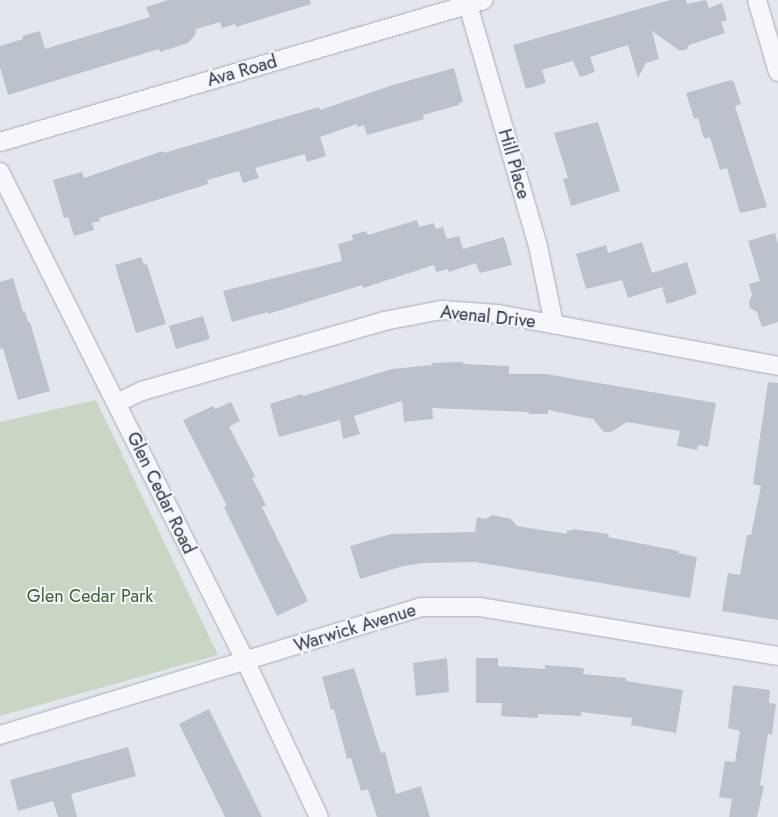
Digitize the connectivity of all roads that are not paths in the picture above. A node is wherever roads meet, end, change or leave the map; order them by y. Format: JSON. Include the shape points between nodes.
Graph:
{"nodes":[{"id":1,"x":757,"y":0,"type":"edge"},
{"id":2,"x":476,"y":2,"type":"edge"},
{"id":3,"x":778,"y":72,"type":"edge"},
{"id":4,"x":0,"y":142,"type":"edge"},
{"id":5,"x":0,"y":172,"type":"edge"},
{"id":6,"x":554,"y":324,"type":"junction"},
{"id":7,"x":778,"y":366,"type":"edge"},
{"id":8,"x":117,"y":402,"type":"junction"},
{"id":9,"x":778,"y":656,"type":"edge"},
{"id":10,"x":246,"y":662,"type":"junction"},
{"id":11,"x":0,"y":735,"type":"edge"},
{"id":12,"x":319,"y":817,"type":"edge"}],
"edges":[{"from":1,"to":3,"type":"street"},
{"from":2,"to":4,"type":"street","name":"Ava Road"},
{"from":2,"to":6,"type":"street","name":"Hill Place","via":[[538,246]]},
{"from":5,"to":8,"type":"street","name":"Glen Cedar Road"},
{"from":6,"to":7,"type":"street","name":"Avenal Drive"},
{"from":6,"to":8,"type":"street","name":"Avenal Drive","via":[[456,310],[405,315],[142,391]]},
{"from":8,"to":10,"type":"street","name":"Glen Cedar Road"},
{"from":9,"to":10,"type":"street","name":"Warwick Avenue","via":[[504,610],[461,606],[421,607]]},
{"from":10,"to":11,"type":"street","name":"Warwick Avenue"},
{"from":10,"to":12,"type":"street","name":"Glen Cedar Road"}]}
